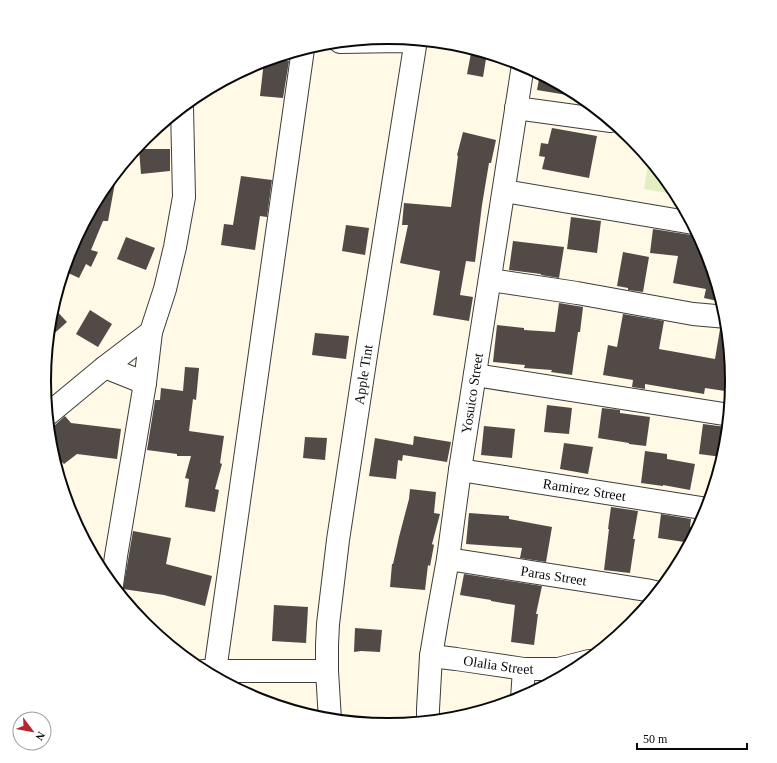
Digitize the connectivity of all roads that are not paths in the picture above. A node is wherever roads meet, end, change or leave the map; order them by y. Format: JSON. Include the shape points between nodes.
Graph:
{"nodes":[{"id":1,"x":415,"y":45,"type":"edge"},
{"id":2,"x":302,"y":56,"type":"edge"},
{"id":3,"x":522,"y":72,"type":"edge"},
{"id":4,"x":516,"y":108,"type":"junction"},
{"id":5,"x":182,"y":115,"type":"edge"},
{"id":6,"x":601,"y":120,"type":"edge"},
{"id":7,"x":504,"y":191,"type":"junction"},
{"id":8,"x":686,"y":222,"type":"edge"},
{"id":9,"x":490,"y":280,"type":"junction"},
{"id":10,"x":720,"y":316,"type":"edge"},
{"id":11,"x":151,"y":332,"type":"junction"},
{"id":12,"x":105,"y":367,"type":"junction"},
{"id":13,"x":475,"y":375,"type":"junction"},
{"id":14,"x":145,"y":383,"type":"junction"},
{"id":15,"x":53,"y":410,"type":"edge"},
{"id":16,"x":724,"y":413,"type":"edge"},
{"id":17,"x":460,"y":470,"type":"junction"},
{"id":18,"x":701,"y":508,"type":"edge"},
{"id":19,"x":448,"y":559,"type":"junction"},
{"id":20,"x":113,"y":576,"type":"edge"},
{"id":21,"x":652,"y":592,"type":"edge"},
{"id":22,"x":431,"y":656,"type":"junction"},
{"id":23,"x":571,"y":665,"type":"edge"},
{"id":24,"x":210,"y":667,"type":"edge"},
{"id":25,"x":524,"y":669,"type":"junction"},
{"id":26,"x":215,"y":671,"type":"edge"},
{"id":27,"x":327,"y":671,"type":"junction"},
{"id":28,"x":523,"y":691,"type":"edge"},
{"id":29,"x":330,"y":714,"type":"edge"},
{"id":30,"x":428,"y":716,"type":"edge"}],
"edges":[{"from":1,"to":27,"type":"street","name":"Apple Tint","via":[[344,496],[328,624]]},
{"from":2,"to":24,"type":"street"},
{"from":3,"to":4,"type":"street","name":"Yosuico Street"},
{"from":4,"to":6,"type":"street"},
{"from":4,"to":7,"type":"street","name":"Yosuico Street"},
{"from":5,"to":11,"type":"street","via":[[184,197],[172,261]]},
{"from":7,"to":8,"type":"street"},
{"from":7,"to":9,"type":"street","name":"Yosuico Street"},
{"from":9,"to":10,"type":"street"},
{"from":9,"to":13,"type":"street","name":"Yosuico Street"},
{"from":11,"to":12,"type":"street"},
{"from":11,"to":14,"type":"street"},
{"from":12,"to":14,"type":"street"},
{"from":12,"to":15,"type":"street"},
{"from":13,"to":16,"type":"street"},
{"from":13,"to":17,"type":"street","name":"Yosuico Street"},
{"from":14,"to":20,"type":"street"},
{"from":17,"to":18,"type":"street","name":"Ramirez Street"},
{"from":17,"to":19,"type":"street","name":"Yosuico Street"},
{"from":19,"to":21,"type":"street","name":"Paras Street"},
{"from":19,"to":22,"type":"street","name":"Yosuico Street"},
{"from":22,"to":25,"type":"street","name":"Olalia Street"},
{"from":22,"to":30,"type":"street","name":"Yosuico Street"},
{"from":23,"to":25,"type":"street","name":"Olalia Street"},
{"from":25,"to":28,"type":"street"},
{"from":26,"to":27,"type":"street"},
{"from":27,"to":29,"type":"street","name":"Apple Tint"}]}
